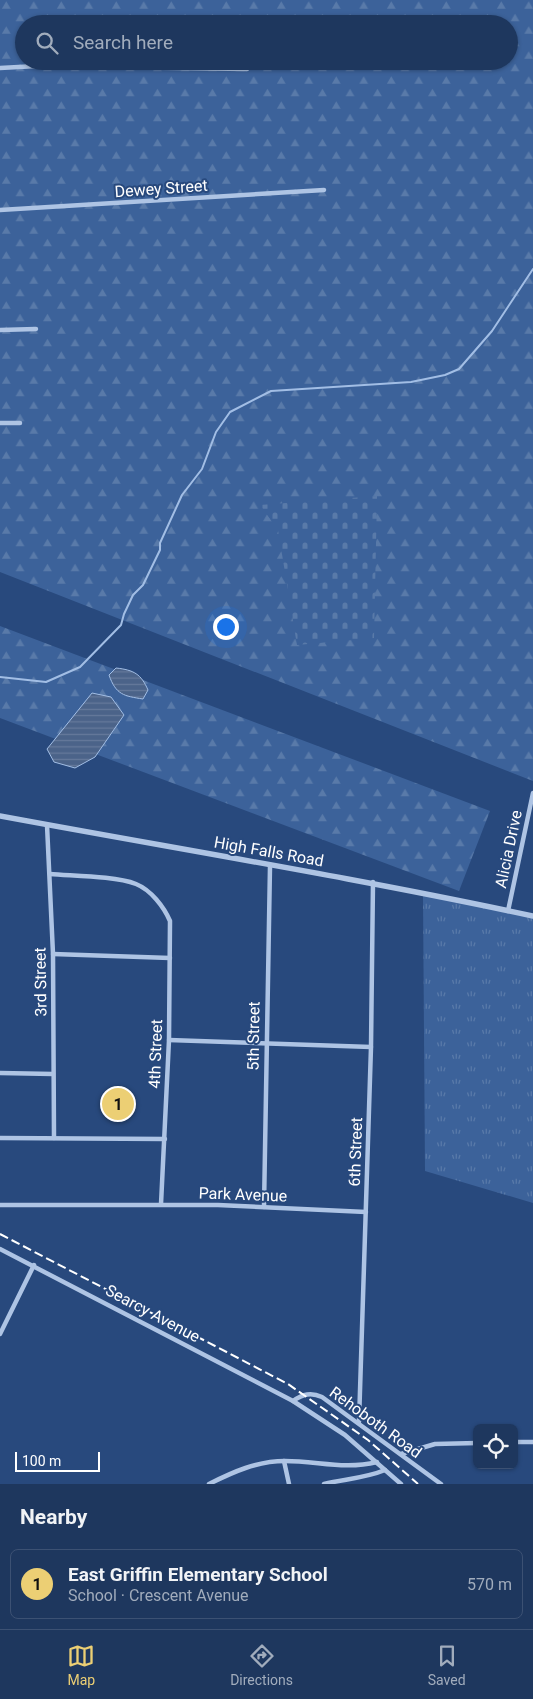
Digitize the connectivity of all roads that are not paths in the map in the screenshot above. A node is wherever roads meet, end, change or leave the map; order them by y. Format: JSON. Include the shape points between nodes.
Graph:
{"nodes":[{"id":1,"x":0,"y":68,"type":"edge"},
{"id":2,"x":15,"y":68,"type":"edge"},
{"id":3,"x":324,"y":190,"type":"dead end"},
{"id":4,"x":0,"y":210,"type":"edge"},
{"id":5,"x":36,"y":329,"type":"dead end"},
{"id":6,"x":0,"y":330,"type":"edge"},
{"id":7,"x":20,"y":422,"type":"dead end"},
{"id":8,"x":0,"y":423,"type":"edge"},
{"id":9,"x":533,"y":793,"type":"edge"},
{"id":10,"x":0,"y":816,"type":"edge"},
{"id":11,"x":47,"y":825,"type":"junction"},
{"id":12,"x":270,"y":866,"type":"junction"},
{"id":13,"x":50,"y":874,"type":"junction"},
{"id":14,"x":373,"y":882,"type":"junction"},
{"id":15,"x":508,"y":911,"type":"junction"},
{"id":16,"x":533,"y":916,"type":"edge"},
{"id":17,"x":53,"y":954,"type":"junction"},
{"id":18,"x":170,"y":958,"type":"junction"},
{"id":19,"x":169,"y":1040,"type":"junction"},
{"id":20,"x":266,"y":1042,"type":"junction"},
{"id":21,"x":371,"y":1047,"type":"junction"},
{"id":22,"x":0,"y":1073,"type":"edge"},
{"id":23,"x":53,"y":1074,"type":"junction"},
{"id":24,"x":0,"y":1138,"type":"edge"},
{"id":25,"x":54,"y":1138,"type":"junction"},
{"id":26,"x":165,"y":1139,"type":"junction"},
{"id":27,"x":161,"y":1204,"type":"junction"},
{"id":28,"x":0,"y":1205,"type":"edge"},
{"id":29,"x":264,"y":1207,"type":"junction"},
{"id":30,"x":366,"y":1212,"type":"junction"},
{"id":31,"x":0,"y":1249,"type":"edge"},
{"id":32,"x":34,"y":1265,"type":"junction"},
{"id":33,"x":0,"y":1334,"type":"edge"},
{"id":34,"x":293,"y":1401,"type":"junction"},
{"id":35,"x":359,"y":1422,"type":"junction"},
{"id":36,"x":518,"y":1442,"type":"edge"},
{"id":37,"x":533,"y":1442,"type":"edge"},
{"id":38,"x":473,"y":1443,"type":"edge"},
{"id":39,"x":401,"y":1454,"type":"junction"},
{"id":40,"x":284,"y":1461,"type":"junction"},
{"id":41,"x":377,"y":1462,"type":"junction"},
{"id":42,"x":386,"y":1470,"type":"junction"},
{"id":43,"x":209,"y":1484,"type":"edge"},
{"id":44,"x":289,"y":1484,"type":"edge"},
{"id":45,"x":324,"y":1484,"type":"edge"},
{"id":46,"x":402,"y":1484,"type":"edge"},
{"id":47,"x":438,"y":1484,"type":"edge"}],
"edges":[{"from":1,"to":2,"type":"street"},
{"from":3,"to":4,"type":"street","name":"Dewey Street"},
{"from":5,"to":6,"type":"street"},
{"from":7,"to":8,"type":"street"},
{"from":9,"to":15,"type":"street","name":"Alicia Drive"},
{"from":10,"to":11,"type":"street","name":"High Falls Road"},
{"from":11,"to":12,"type":"street","name":"High Falls Road"},
{"from":11,"to":13,"type":"street","name":"3rd Street"},
{"from":12,"to":14,"type":"street","name":"High Falls Road"},
{"from":12,"to":20,"type":"street","name":"5th Street"},
{"from":13,"to":17,"type":"street","name":"3rd Street"},
{"from":13,"to":18,"type":"street","name":"4th Street","via":[[137,884],[162,907],[170,921]]},
{"from":14,"to":15,"type":"street","name":"High Falls Road"},
{"from":14,"to":21,"type":"street","name":"6th Street"},
{"from":15,"to":16,"type":"street","name":"High Falls Road"},
{"from":17,"to":18,"type":"street"},
{"from":17,"to":23,"type":"street","name":"3rd Street"},
{"from":18,"to":19,"type":"street","name":"4th Street"},
{"from":19,"to":20,"type":"street"},
{"from":19,"to":26,"type":"street","name":"4th Street"},
{"from":20,"to":21,"type":"street"},
{"from":20,"to":29,"type":"street","name":"5th Street"},
{"from":21,"to":30,"type":"street","name":"6th Street"},
{"from":22,"to":23,"type":"street"},
{"from":23,"to":25,"type":"street","name":"3rd Street"},
{"from":24,"to":25,"type":"street"},
{"from":25,"to":26,"type":"street"},
{"from":26,"to":27,"type":"street","name":"4th Street"},
{"from":27,"to":28,"type":"street","name":"Park Avenue"},
{"from":27,"to":29,"type":"street","name":"Park Avenue"},
{"from":29,"to":30,"type":"street","name":"Park Avenue"},
{"from":30,"to":35,"type":"street","name":"6th Street"},
{"from":31,"to":32,"type":"street","name":"Searcy Avenue"},
{"from":32,"to":33,"type":"street"},
{"from":32,"to":34,"type":"street","name":"Searcy Avenue"},
{"from":34,"to":35,"type":"street","name":"Rehoboth Road","via":[[314,1393]]},
{"from":34,"to":41,"type":"street","name":"Searcy Avenue","via":[[339,1431]]},
{"from":35,"to":39,"type":"street","name":"Rehoboth Road"},
{"from":36,"to":37,"type":"street"},
{"from":38,"to":39,"type":"street","via":[[435,1444]]},
{"from":39,"to":47,"type":"street","name":"Rehoboth Road"},
{"from":40,"to":41,"type":"street","via":[[357,1467]]},
{"from":40,"to":43,"type":"street","via":[[238,1469]]},
{"from":40,"to":44,"type":"street"},
{"from":41,"to":42,"type":"street","name":"Searcy Avenue"},
{"from":42,"to":45,"type":"street"},
{"from":42,"to":46,"type":"street","name":"Searcy Avenue"}]}
